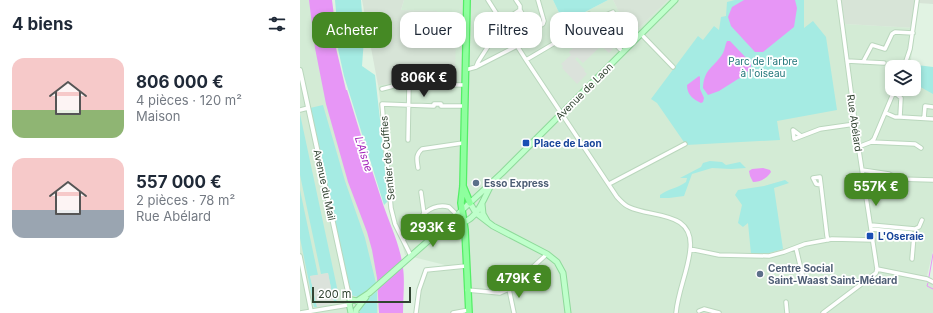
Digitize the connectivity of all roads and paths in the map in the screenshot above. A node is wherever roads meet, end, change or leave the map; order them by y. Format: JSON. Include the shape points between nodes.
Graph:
{"nodes":[{"id":1,"x":467,"y":0,"type":"edge"},
{"id":2,"x":488,"y":0,"type":"edge"},
{"id":3,"x":516,"y":0,"type":"edge"},
{"id":4,"x":538,"y":0,"type":"edge"},
{"id":5,"x":676,"y":0,"type":"edge"},
{"id":6,"x":838,"y":0,"type":"edge"},
{"id":7,"x":917,"y":0,"type":"edge"},
{"id":8,"x":520,"y":10,"type":"junction"},
{"id":9,"x":496,"y":12,"type":"edge"},
{"id":10,"x":517,"y":12,"type":"edge"},
{"id":11,"x":641,"y":34,"type":"junction"},
{"id":12,"x":913,"y":34,"type":"junction"},
{"id":13,"x":550,"y":46,"type":"edge"},
{"id":14,"x":487,"y":48,"type":"edge"},
{"id":15,"x":513,"y":48,"type":"edge"},
{"id":16,"x":518,"y":48,"type":"edge"},
{"id":17,"x":619,"y":48,"type":"edge"},
{"id":18,"x":623,"y":52,"type":"junction"},
{"id":19,"x":526,"y":60,"type":"junction"},
{"id":20,"x":907,"y":60,"type":"edge"},
{"id":21,"x":847,"y":61,"type":"junction"},
{"id":22,"x":863,"y":62,"type":"junction"},
{"id":23,"x":884,"y":63,"type":"dead end"},
{"id":24,"x":674,"y":67,"type":"dead end"},
{"id":25,"x":476,"y":68,"type":"junction"},
{"id":26,"x":300,"y":70,"type":"edge"},
{"id":27,"x":465,"y":70,"type":"junction"},
{"id":28,"x":409,"y":84,"type":"junction"},
{"id":29,"x":465,"y":85,"type":"junction"},
{"id":30,"x":382,"y":89,"type":"dead end"},
{"id":31,"x":892,"y":96,"type":"edge"},
{"id":32,"x":899,"y":96,"type":"edge"},
{"id":33,"x":409,"y":105,"type":"junction"},
{"id":34,"x":464,"y":106,"type":"junction"},
{"id":35,"x":933,"y":107,"type":"edge"},
{"id":36,"x":308,"y":108,"type":"junction"},
{"id":37,"x":300,"y":110,"type":"edge"},
{"id":38,"x":886,"y":113,"type":"junction"},
{"id":39,"x":562,"y":114,"type":"junction"},
{"id":40,"x":900,"y":117,"type":"junction"},
{"id":41,"x":924,"y":118,"type":"junction"},
{"id":42,"x":933,"y":119,"type":"edge"},
{"id":43,"x":855,"y":124,"type":"junction"},
{"id":44,"x":801,"y":136,"type":"dead end"},
{"id":45,"x":408,"y":140,"type":"dead end"},
{"id":46,"x":871,"y":142,"type":"junction"},
{"id":47,"x":463,"y":143,"type":"junction"},
{"id":48,"x":685,"y":144,"type":"dead end"},
{"id":49,"x":858,"y":147,"type":"junction"},
{"id":50,"x":921,"y":148,"type":"dead end"},
{"id":51,"x":418,"y":168,"type":"dead end"},
{"id":52,"x":862,"y":170,"type":"junction"},
{"id":53,"x":933,"y":180,"type":"edge"},
{"id":54,"x":492,"y":183,"type":"junction"},
{"id":55,"x":609,"y":184,"type":"junction"},
{"id":56,"x":821,"y":185,"type":"dead end"},
{"id":57,"x":463,"y":186,"type":"junction"},
{"id":58,"x":421,"y":192,"type":"dead end"},
{"id":59,"x":466,"y":195,"type":"junction"},
{"id":60,"x":476,"y":197,"type":"junction"},
{"id":61,"x":470,"y":203,"type":"junction"},
{"id":62,"x":482,"y":203,"type":"junction"},
{"id":63,"x":462,"y":210,"type":"junction"},
{"id":64,"x":476,"y":213,"type":"junction"},
{"id":65,"x":424,"y":214,"type":"junction"},
{"id":66,"x":457,"y":215,"type":"junction"},
{"id":67,"x":922,"y":220,"type":"dead end"},
{"id":68,"x":487,"y":221,"type":"junction"},
{"id":69,"x":463,"y":222,"type":"junction"},
{"id":70,"x":445,"y":226,"type":"junction"},
{"id":71,"x":871,"y":227,"type":"junction"},
{"id":72,"x":403,"y":240,"type":"junction"},
{"id":73,"x":828,"y":240,"type":"junction"},
{"id":74,"x":873,"y":240,"type":"junction"},
{"id":75,"x":796,"y":248,"type":"junction"},
{"id":76,"x":690,"y":250,"type":"junction"},
{"id":77,"x":547,"y":254,"type":"junction"},
{"id":78,"x":300,"y":256,"type":"edge"},
{"id":79,"x":410,"y":257,"type":"junction"},
{"id":80,"x":912,"y":259,"type":"dead end"},
{"id":81,"x":466,"y":266,"type":"junction"},
{"id":82,"x":877,"y":269,"type":"junction"},
{"id":83,"x":804,"y":282,"type":"dead end"},
{"id":84,"x":933,"y":282,"type":"edge"},
{"id":85,"x":509,"y":289,"type":"junction"},
{"id":86,"x":467,"y":290,"type":"junction"},
{"id":87,"x":786,"y":302,"type":"dead end"},
{"id":88,"x":358,"y":303,"type":"junction"},
{"id":89,"x":350,"y":307,"type":"edge"},
{"id":90,"x":311,"y":311,"type":"junction"},
{"id":91,"x":699,"y":311,"type":"dead end"},
{"id":92,"x":300,"y":312,"type":"edge"},
{"id":93,"x":356,"y":312,"type":"edge"},
{"id":94,"x":469,"y":312,"type":"edge"},
{"id":95,"x":416,"y":313,"type":"edge"},
{"id":96,"x":453,"y":313,"type":"edge"},
{"id":97,"x":514,"y":313,"type":"edge"},
{"id":98,"x":568,"y":313,"type":"edge"},
{"id":99,"x":676,"y":313,"type":"edge"},
{"id":100,"x":719,"y":313,"type":"edge"},
{"id":101,"x":787,"y":313,"type":"edge"},
{"id":102,"x":824,"y":313,"type":"edge"}],
"edges":[{"from":1,"to":27,"type":"main road"},
{"from":2,"to":9,"type":"street"},
{"from":3,"to":8,"type":"street"},
{"from":4,"to":8,"type":"street","via":[[544,21],[534,30]]},
{"from":5,"to":11,"type":"main road","name":"Avenue de Laon"},
{"from":6,"to":21,"type":"street","name":"Rue Abélard"},
{"from":7,"to":12,"type":"street"},
{"from":8,"to":10,"type":"street"},
{"from":11,"to":18,"type":"main road","name":"Avenue de Laon"},
{"from":11,"to":24,"type":"street"},
{"from":12,"to":20,"type":"street"},
{"from":12,"to":22,"type":"street","via":[[895,32],[885,49],[872,45]]},
{"from":13,"to":19,"type":"street"},
{"from":14,"to":25,"type":"street"},
{"from":15,"to":25,"type":"street"},
{"from":16,"to":19,"type":"street"},
{"from":17,"to":18,"type":"street"},
{"from":18,"to":39,"type":"main road","name":"Avenue de Laon"},
{"from":19,"to":39,"type":"street"},
{"from":21,"to":22,"type":"street"},
{"from":21,"to":43,"type":"street","name":"Rue Abélard"},
{"from":22,"to":23,"type":"street"},
{"from":25,"to":27,"type":"street"},
{"from":26,"to":36,"type":"street","name":"Avenue du Mail"},
{"from":27,"to":29,"type":"main road"},
{"from":28,"to":29,"type":"street"},
{"from":28,"to":30,"type":"street"},
{"from":28,"to":33,"type":"street"},
{"from":29,"to":34,"type":"main road"},
{"from":31,"to":38,"type":"street"},
{"from":32,"to":40,"type":"street"},
{"from":33,"to":34,"type":"street"},
{"from":33,"to":45,"type":"street"},
{"from":33,"to":72,"type":"street","name":"Sentier de Cuffies","via":[[382,104],[391,208]]},
{"from":34,"to":47,"type":"main road"},
{"from":35,"to":41,"type":"street","via":[[925,106]]},
{"from":36,"to":37,"type":"street"},
{"from":36,"to":89,"type":"street","name":"Avenue du Mail"},
{"from":38,"to":40,"type":"street"},
{"from":38,"to":46,"type":"street"},
{"from":39,"to":54,"type":"main road","name":"Avenue de Laon"},
{"from":39,"to":55,"type":"street"},
{"from":40,"to":41,"type":"street"},
{"from":41,"to":42,"type":"street"},
{"from":43,"to":44,"type":"street","via":[[820,129]]},
{"from":43,"to":49,"type":"street","name":"Rue Abélard"},
{"from":46,"to":49,"type":"street"},
{"from":46,"to":50,"type":"street","via":[[916,144]]},
{"from":47,"to":51,"type":"street","via":[[422,149],[416,157]]},
{"from":47,"to":57,"type":"main road"},
{"from":48,"to":55,"type":"street"},
{"from":49,"to":52,"type":"street","name":"Rue Abélard"},
{"from":52,"to":53,"type":"street","via":[[889,174],[898,180]]},
{"from":52,"to":71,"type":"street","name":"Rue Abélard"},
{"from":54,"to":60,"type":"main road"},
{"from":54,"to":62,"type":"main road"},
{"from":55,"to":76,"type":"street","via":[[621,202],[628,207],[676,220],[687,231]]},
{"from":56,"to":73,"type":"street"},
{"from":57,"to":59,"type":"main road"},
{"from":57,"to":63,"type":"main road"},
{"from":58,"to":65,"type":"street"},
{"from":59,"to":60,"type":"main road"},
{"from":59,"to":61,"type":"main road"},
{"from":60,"to":61,"type":"main road"},
{"from":61,"to":63,"type":"main road"},
{"from":61,"to":64,"type":"main road"},
{"from":62,"to":64,"type":"main road"},
{"from":62,"to":68,"type":"main road"},
{"from":63,"to":66,"type":"main road"},
{"from":63,"to":69,"type":"main road"},
{"from":64,"to":68,"type":"main road"},
{"from":64,"to":69,"type":"main road"},
{"from":65,"to":66,"type":"street","via":[[435,207],[445,206]]},
{"from":65,"to":72,"type":"street"},
{"from":66,"to":70,"type":"main road"},
{"from":67,"to":71,"type":"street","via":[[915,229]]},
{"from":68,"to":77,"type":"main road"},
{"from":69,"to":70,"type":"main road"},
{"from":69,"to":81,"type":"main road"},
{"from":70,"to":79,"type":"main road"},
{"from":71,"to":74,"type":"street","name":"Rue Abélard"},
{"from":71,"to":80,"type":"street","via":[[911,233],[914,236]]},
{"from":72,"to":79,"type":"street","name":"Sentier de Cuffies"},
{"from":73,"to":74,"type":"street"},
{"from":73,"to":75,"type":"street"},
{"from":74,"to":82,"type":"street","name":"Rue Abélard"},
{"from":75,"to":76,"type":"street","via":[[759,256],[719,255]]},
{"from":75,"to":83,"type":"street"},
{"from":76,"to":99,"type":"street"},
{"from":77,"to":85,"type":"street"},
{"from":77,"to":98,"type":"main road","via":[[557,262],[563,273]]},
{"from":78,"to":90,"type":"street"},
{"from":79,"to":88,"type":"main road"},
{"from":81,"to":86,"type":"main road"},
{"from":81,"to":95,"type":"street","via":[[426,270],[419,290]]},
{"from":82,"to":84,"type":"street"},
{"from":82,"to":102,"type":"street","via":[[876,273]]},
{"from":85,"to":86,"type":"street","via":[[500,293]]},
{"from":85,"to":97,"type":"street"},
{"from":86,"to":94,"type":"main road"},
{"from":87,"to":101,"type":"street"},
{"from":88,"to":89,"type":"main road","via":[[355,300]]},
{"from":88,"to":93,"type":"main road"},
{"from":89,"to":90,"type":"street"},
{"from":89,"to":93,"type":"main road"},
{"from":90,"to":92,"type":"street"},
{"from":91,"to":100,"type":"street","via":[[704,309]]},
{"from":94,"to":96,"type":"street"}]}
